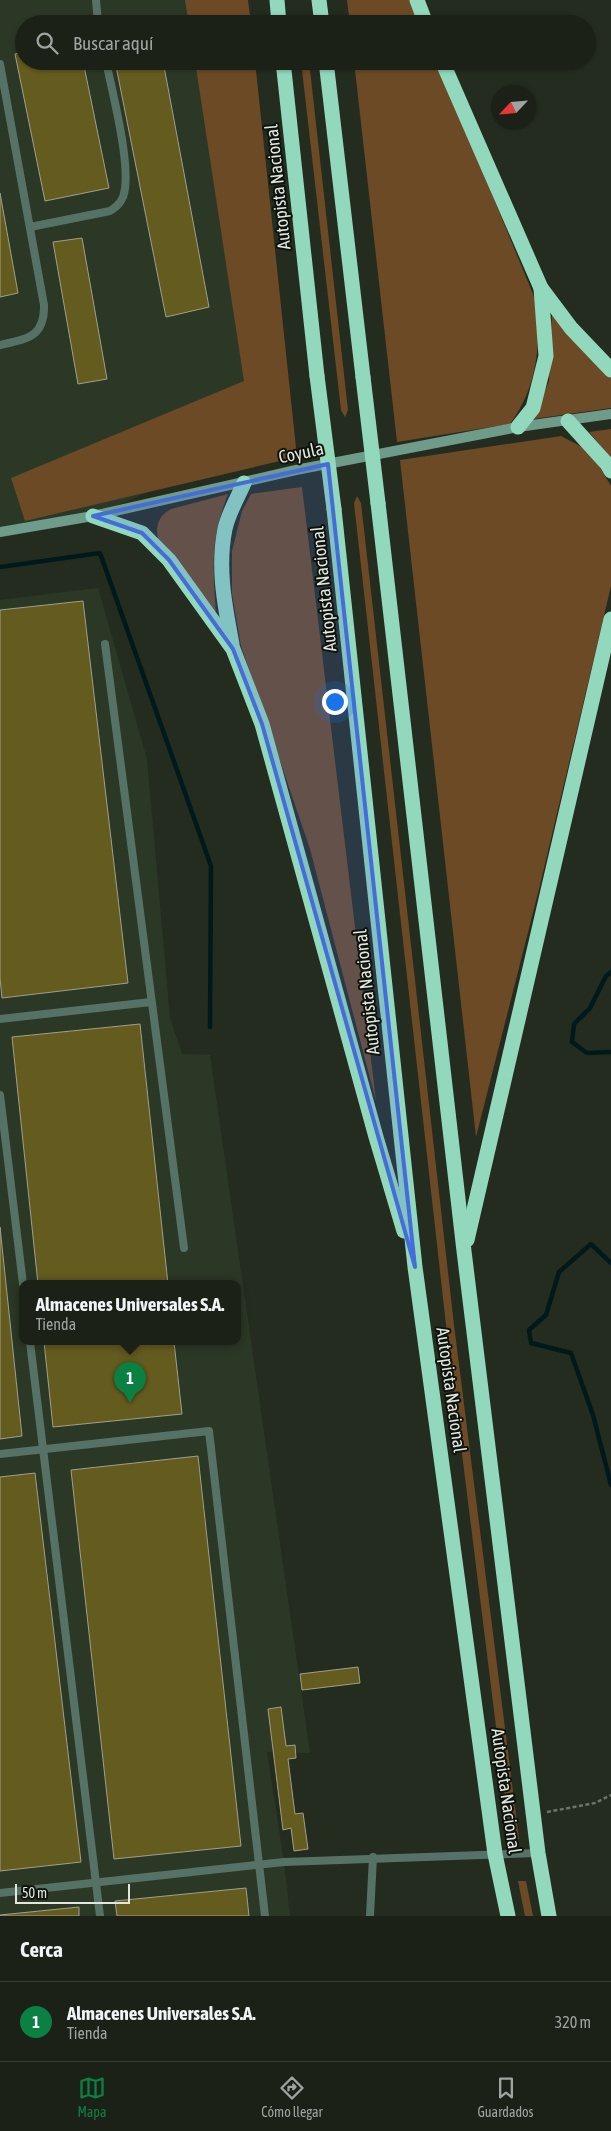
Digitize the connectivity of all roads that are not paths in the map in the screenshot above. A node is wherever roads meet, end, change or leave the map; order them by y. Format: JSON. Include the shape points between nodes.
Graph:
{"nodes":[{"id":1,"x":96,"y":0,"type":"edge"},
{"id":2,"x":277,"y":0,"type":"edge"},
{"id":3,"x":319,"y":0,"type":"edge"},
{"id":4,"x":417,"y":0,"type":"edge"},
{"id":5,"x":97,"y":15,"type":"edge"},
{"id":6,"x":278,"y":15,"type":"edge"},
{"id":7,"x":321,"y":15,"type":"edge"},
{"id":8,"x":423,"y":15,"type":"edge"},
{"id":9,"x":0,"y":64,"type":"edge"},
{"id":10,"x":108,"y":70,"type":"edge"},
{"id":11,"x":284,"y":70,"type":"edge"},
{"id":12,"x":327,"y":70,"type":"edge"},
{"id":13,"x":446,"y":70,"type":"edge"},
{"id":14,"x":30,"y":227,"type":"junction"},
{"id":15,"x":541,"y":288,"type":"junction"},
{"id":16,"x":0,"y":345,"type":"edge"},
{"id":17,"x":611,"y":370,"type":"edge"},
{"id":18,"x":611,"y":414,"type":"edge"},
{"id":19,"x":568,"y":421,"type":"junction"},
{"id":20,"x":518,"y":427,"type":"junction"},
{"id":21,"x":611,"y":471,"type":"edge"},
{"id":22,"x":244,"y":483,"type":"junction"},
{"id":23,"x":93,"y":516,"type":"junction"},
{"id":24,"x":0,"y":532,"type":"edge"},
{"id":25,"x":611,"y":620,"type":"edge"},
{"id":26,"x":105,"y":644,"type":"dead end"},
{"id":27,"x":233,"y":649,"type":"junction"},
{"id":28,"x":151,"y":1002,"type":"junction"},
{"id":29,"x":0,"y":1019,"type":"edge"},
{"id":30,"x":0,"y":1095,"type":"edge"},
{"id":31,"x":184,"y":1248,"type":"dead end"},
{"id":32,"x":464,"y":1251,"type":"junction"},
{"id":33,"x":415,"y":1267,"type":"junction"},
{"id":34,"x":23,"y":1280,"type":"edge"},
{"id":35,"x":30,"y":1345,"type":"edge"},
{"id":36,"x":43,"y":1450,"type":"junction"},
{"id":37,"x":0,"y":1454,"type":"edge"},
{"id":38,"x":538,"y":1853,"type":"junction"},
{"id":39,"x":495,"y":1854,"type":"junction"},
{"id":40,"x":373,"y":1857,"type":"junction"},
{"id":41,"x":260,"y":1864,"type":"junction"},
{"id":42,"x":96,"y":1882,"type":"junction"},
{"id":43,"x":0,"y":1893,"type":"edge"},
{"id":44,"x":100,"y":1916,"type":"edge"},
{"id":45,"x":266,"y":1916,"type":"edge"},
{"id":46,"x":370,"y":1916,"type":"edge"},
{"id":47,"x":508,"y":1916,"type":"edge"},
{"id":48,"x":549,"y":1916,"type":"edge"}],
"edges":[{"from":1,"to":5,"type":"lane"},
{"from":2,"to":6,"type":"highway"},
{"from":3,"to":7,"type":"highway"},
{"from":4,"to":8,"type":"highway"},
{"from":9,"to":14,"type":"lane"},
{"from":10,"to":14,"type":"lane","via":[[124,151],[123,197],[119,205],[110,211]]},
{"from":11,"to":33,"type":"highway","name":"Autopista Nacional","bridge":true},
{"from":12,"to":32,"type":"highway","name":"Autopista Nacional","bridge":true},
{"from":13,"to":15,"type":"highway"},
{"from":14,"to":16,"type":"lane","via":[[45,316],[42,326],[26,339]]},
{"from":15,"to":17,"type":"highway","via":[[571,328]]},
{"from":15,"to":20,"type":"highway","via":[[546,356],[533,408]]},
{"from":18,"to":19,"type":"street","name":"Coyula"},
{"from":19,"to":20,"type":"street","name":"Coyula"},
{"from":19,"to":21,"type":"highway"},
{"from":20,"to":22,"type":"street","name":"Coyula"},
{"from":22,"to":23,"type":"street","name":"Coyula"},
{"from":22,"to":27,"type":"highway","via":[[225,528],[222,565],[223,595]]},
{"from":23,"to":24,"type":"street","name":"Coyula"},
{"from":23,"to":27,"type":"highway","via":[[142,533],[169,560]]},
{"from":25,"to":32,"type":"highway"},
{"from":26,"to":28,"type":"lane"},
{"from":27,"to":33,"type":"highway","via":[[262,724]]},
{"from":28,"to":29,"type":"lane"},
{"from":28,"to":31,"type":"lane"},
{"from":30,"to":34,"type":"lane"},
{"from":32,"to":38,"type":"highway","name":"Autopista Nacional"},
{"from":33,"to":39,"type":"highway","name":"Autopista Nacional"},
{"from":35,"to":36,"type":"lane"},
{"from":36,"to":37,"type":"lane"},
{"from":36,"to":41,"type":"lane","via":[[209,1431]]},
{"from":36,"to":42,"type":"lane"},
{"from":38,"to":39,"type":"lane"},
{"from":38,"to":48,"type":"highway","name":"Autopista Nacional"},
{"from":39,"to":40,"type":"lane"},
{"from":39,"to":47,"type":"highway","name":"Autopista Nacional"},
{"from":40,"to":41,"type":"lane"},
{"from":40,"to":46,"type":"lane"},
{"from":41,"to":42,"type":"lane"},
{"from":41,"to":45,"type":"lane"},
{"from":42,"to":43,"type":"lane"},
{"from":42,"to":44,"type":"lane"}]}
